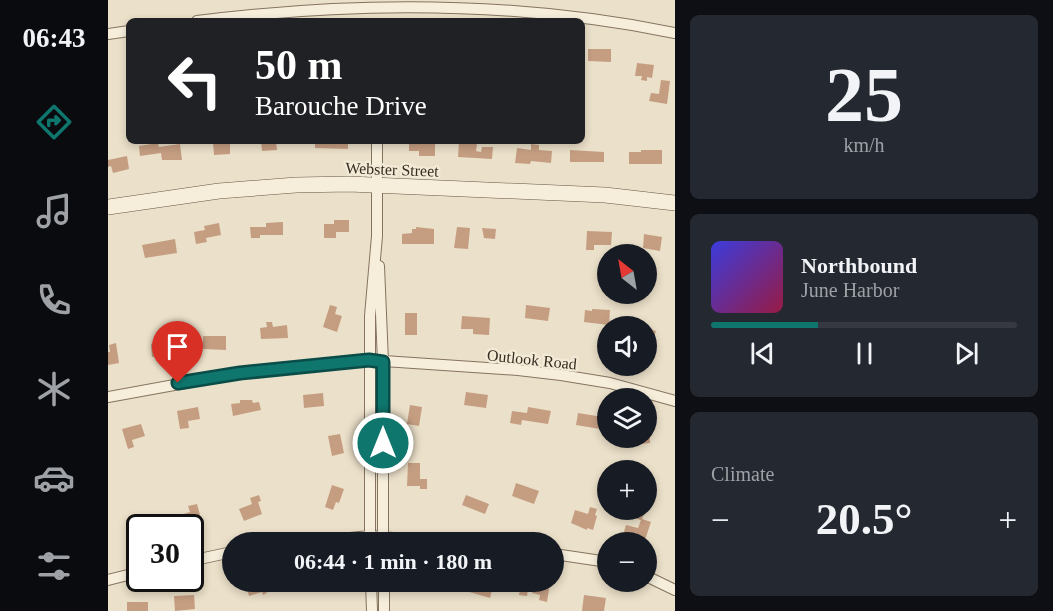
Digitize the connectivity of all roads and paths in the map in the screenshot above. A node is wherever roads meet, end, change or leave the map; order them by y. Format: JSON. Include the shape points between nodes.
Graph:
{"nodes":[{"id":1,"x":523,"y":0,"type":"edge"},
{"id":2,"x":374,"y":8,"type":"junction"},
{"id":3,"x":527,"y":12,"type":"junction"},
{"id":4,"x":225,"y":18,"type":"edge"},
{"id":5,"x":375,"y":18,"type":"edge"},
{"id":6,"x":569,"y":18,"type":"edge"},
{"id":7,"x":585,"y":20,"type":"edge"},
{"id":8,"x":126,"y":31,"type":"edge"},
{"id":9,"x":675,"y":33,"type":"edge"},
{"id":10,"x":108,"y":34,"type":"edge"},
{"id":11,"x":377,"y":144,"type":"edge"},
{"id":12,"x":377,"y":185,"type":"junction"},
{"id":13,"x":675,"y":203,"type":"edge"},
{"id":14,"x":108,"y":207,"type":"edge"},
{"id":15,"x":377,"y":236,"type":"junction"},
{"id":16,"x":369,"y":360,"type":"junction"},
{"id":17,"x":383,"y":362,"type":"junction"},
{"id":18,"x":108,"y":397,"type":"edge"},
{"id":19,"x":675,"y":401,"type":"edge"},
{"id":20,"x":370,"y":532,"type":"edge"},
{"id":21,"x":383,"y":532,"type":"edge"},
{"id":22,"x":222,"y":554,"type":"edge"},
{"id":23,"x":564,"y":555,"type":"edge"},
{"id":24,"x":204,"y":558,"type":"edge"},
{"id":25,"x":597,"y":560,"type":"edge"},
{"id":26,"x":126,"y":576,"type":"edge"},
{"id":27,"x":108,"y":580,"type":"edge"},
{"id":28,"x":657,"y":581,"type":"edge"},
{"id":29,"x":675,"y":590,"type":"edge"},
{"id":30,"x":371,"y":592,"type":"edge"},
{"id":31,"x":384,"y":592,"type":"edge"},
{"id":32,"x":372,"y":611,"type":"edge"},
{"id":33,"x":384,"y":611,"type":"edge"}],
"edges":[{"from":1,"to":3,"type":"street"},
{"from":2,"to":3,"type":"street"},
{"from":2,"to":4,"type":"street"},
{"from":2,"to":5,"type":"street"},
{"from":3,"to":6,"type":"street"},
{"from":7,"to":9,"type":"street"},
{"from":8,"to":10,"type":"street"},
{"from":11,"to":12,"type":"street"},
{"from":12,"to":13,"type":"street","name":"Webster Street","via":[[605,195]]},
{"from":12,"to":14,"type":"street","name":"Webster Street","via":[[296,185],[219,191]]},
{"from":12,"to":15,"type":"street"},
{"from":15,"to":16,"type":"street"},
{"from":15,"to":17,"type":"street"},
{"from":16,"to":17,"type":"street","name":"Outlook Road"},
{"from":16,"to":18,"type":"street","name":"Outlook Road","via":[[240,373]]},
{"from":16,"to":20,"type":"street"},
{"from":17,"to":19,"type":"street","name":"Outlook Road","via":[[561,375],[610,383]]},
{"from":17,"to":21,"type":"street"},
{"from":22,"to":24,"type":"street"},
{"from":23,"to":25,"type":"street"},
{"from":26,"to":27,"type":"street"},
{"from":28,"to":29,"type":"street"},
{"from":30,"to":32,"type":"street"},
{"from":31,"to":33,"type":"street"}]}
